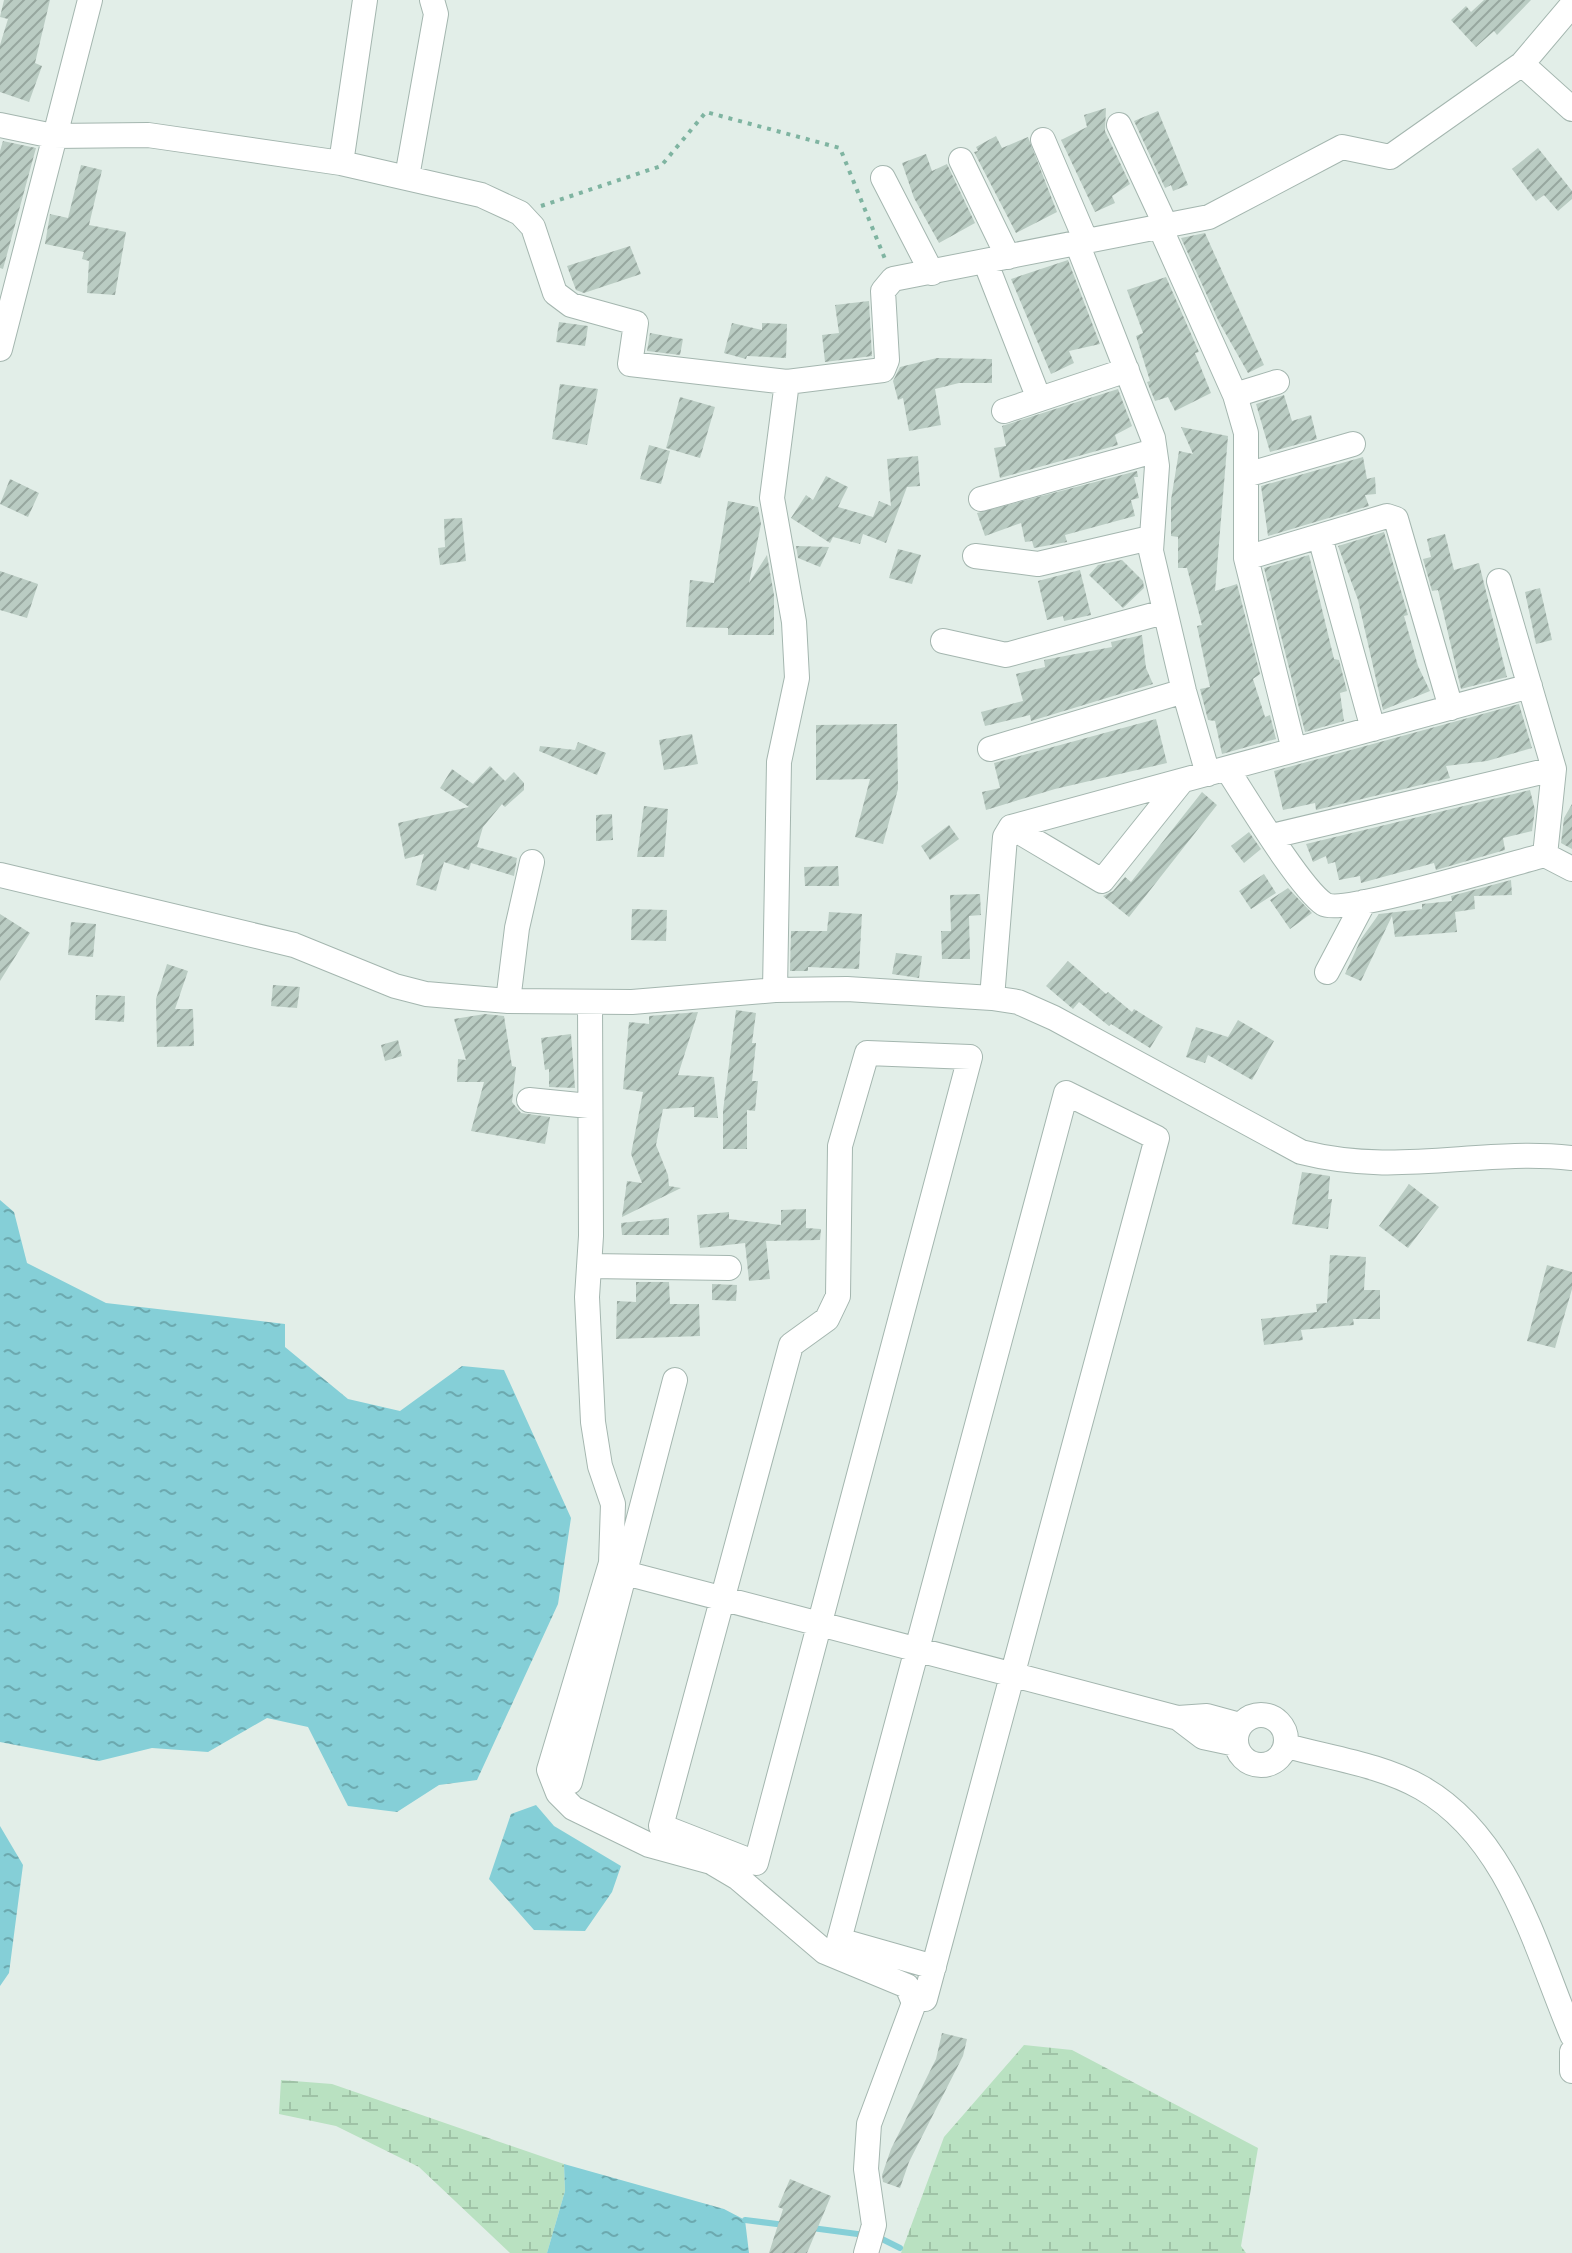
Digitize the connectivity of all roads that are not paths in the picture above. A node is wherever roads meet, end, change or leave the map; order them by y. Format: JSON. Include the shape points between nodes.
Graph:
{"nodes":[{"id":1,"x":90,"y":0,"type":"edge"},
{"id":2,"x":365,"y":0,"type":"edge"},
{"id":3,"x":432,"y":0,"type":"edge"},
{"id":4,"x":1572,"y":5,"type":"edge"},
{"id":5,"x":1522,"y":64,"type":"junction"},
{"id":6,"x":1572,"y":109,"type":"edge"},
{"id":7,"x":0,"y":125,"type":"edge"},
{"id":8,"x":1119,"y":125,"type":"dead end"},
{"id":9,"x":53,"y":136,"type":"junction"},
{"id":10,"x":1043,"y":140,"type":"dead end"},
{"id":11,"x":961,"y":160,"type":"dead end"},
{"id":12,"x":341,"y":163,"type":"junction"},
{"id":13,"x":407,"y":177,"type":"junction"},
{"id":14,"x":883,"y":178,"type":"dead end"},
{"id":15,"x":1163,"y":226,"type":"junction"},
{"id":16,"x":1081,"y":242,"type":"junction"},
{"id":17,"x":997,"y":259,"type":"junction"},
{"id":18,"x":9,"y":273,"type":"edge"},
{"id":19,"x":932,"y":273,"type":"junction"},
{"id":20,"x":0,"y":349,"type":"edge"},
{"id":21,"x":1127,"y":370,"type":"junction"},
{"id":22,"x":787,"y":382,"type":"junction"},
{"id":23,"x":1277,"y":382,"type":"dead end"},
{"id":24,"x":1235,"y":395,"type":"junction"},
{"id":25,"x":1039,"y":399,"type":"junction"},
{"id":26,"x":1004,"y":411,"type":"dead end"},
{"id":27,"x":1353,"y":444,"type":"dead end"},
{"id":28,"x":1154,"y":451,"type":"junction"},
{"id":29,"x":1246,"y":475,"type":"junction"},
{"id":30,"x":981,"y":499,"type":"dead end"},
{"id":31,"x":1320,"y":537,"type":"junction"},
{"id":32,"x":1150,"y":538,"type":"junction"},
{"id":33,"x":975,"y":556,"type":"dead end"},
{"id":34,"x":1246,"y":558,"type":"junction"},
{"id":35,"x":1499,"y":581,"type":"dead end"},
{"id":36,"x":1164,"y":612,"type":"junction"},
{"id":37,"x":943,"y":641,"type":"dead end"},
{"id":38,"x":1530,"y":686,"type":"junction"},
{"id":39,"x":1184,"y":691,"type":"junction"},
{"id":40,"x":1451,"y":708,"type":"junction"},
{"id":41,"x":1373,"y":729,"type":"junction"},
{"id":42,"x":990,"y":749,"type":"dead end"},
{"id":43,"x":1294,"y":750,"type":"junction"},
{"id":44,"x":1554,"y":769,"type":"junction"},
{"id":45,"x":1217,"y":772,"type":"junction"},
{"id":46,"x":1182,"y":781,"type":"junction"},
{"id":47,"x":1011,"y":827,"type":"junction"},
{"id":48,"x":1272,"y":836,"type":"junction"},
{"id":49,"x":1545,"y":855,"type":"junction"},
{"id":50,"x":532,"y":862,"type":"dead end"},
{"id":51,"x":1572,"y":869,"type":"edge"},
{"id":52,"x":0,"y":875,"type":"edge"},
{"id":53,"x":1364,"y":902,"type":"junction"},
{"id":54,"x":1327,"y":972,"type":"dead end"},
{"id":55,"x":775,"y":990,"type":"junction"},
{"id":56,"x":992,"y":998,"type":"junction"},
{"id":57,"x":508,"y":1001,"type":"junction"},
{"id":58,"x":590,"y":1002,"type":"junction"},
{"id":59,"x":529,"y":1100,"type":"dead end"},
{"id":60,"x":589,"y":1106,"type":"junction"},
{"id":61,"x":1572,"y":1158,"type":"edge"},
{"id":62,"x":590,"y":1266,"type":"junction"},
{"id":63,"x":729,"y":1268,"type":"dead end"},
{"id":64,"x":675,"y":1380,"type":"dead end"},
{"id":65,"x":625,"y":1573,"type":"junction"},
{"id":66,"x":722,"y":1598,"type":"junction"},
{"id":67,"x":819,"y":1624,"type":"junction"},
{"id":68,"x":917,"y":1649,"type":"junction"},
{"id":69,"x":1013,"y":1674,"type":"junction"},
{"id":70,"x":1238,"y":1734,"type":"junction"},
{"id":71,"x":1287,"y":1746,"type":"junction"},
{"id":72,"x":570,"y":1782,"type":"dead end"},
{"id":73,"x":934,"y":1967,"type":"junction"},
{"id":74,"x":925,"y":1999,"type":"dead end"},
{"id":75,"x":1572,"y":2035,"type":"edge"},
{"id":76,"x":1572,"y":2052,"type":"edge"},
{"id":77,"x":1572,"y":2071,"type":"edge"},
{"id":78,"x":870,"y":2240,"type":"edge"}],
"edges":[{"from":1,"to":9,"type":"street"},
{"from":2,"to":12,"type":"street"},
{"from":3,"to":13,"type":"street","via":[[436,14]]},
{"from":4,"to":5,"type":"street"},
{"from":5,"to":6,"type":"street"},
{"from":5,"to":15,"type":"street","via":[[1390,157],[1342,147],[1209,217]]},
{"from":7,"to":9,"type":"street"},
{"from":8,"to":15,"type":"street"},
{"from":9,"to":12,"type":"street","via":[[148,135]]},
{"from":9,"to":18,"type":"street"},
{"from":10,"to":16,"type":"street"},
{"from":11,"to":17,"type":"street"},
{"from":12,"to":13,"type":"street"},
{"from":13,"to":22,"type":"street","via":[[481,195],[520,213],[533,227],[555,293],[571,305],[636,323],[630,364]]},
{"from":14,"to":19,"type":"street"},
{"from":15,"to":16,"type":"street"},
{"from":15,"to":24,"type":"street"},
{"from":16,"to":17,"type":"street"},
{"from":16,"to":21,"type":"street"},
{"from":17,"to":19,"type":"street"},
{"from":17,"to":25,"type":"street"},
{"from":18,"to":20,"type":"street"},
{"from":19,"to":22,"type":"street","via":[[893,279],[883,291],[883,370]]},
{"from":21,"to":25,"type":"street"},
{"from":21,"to":28,"type":"street"},
{"from":22,"to":55,"type":"street","via":[[772,498],[794,622],[797,678],[779,762]]},
{"from":23,"to":24,"type":"street"},
{"from":24,"to":29,"type":"street","via":[[1246,433]]},
{"from":25,"to":26,"type":"street"},
{"from":27,"to":29,"type":"street"},
{"from":28,"to":30,"type":"street"},
{"from":28,"to":32,"type":"street"},
{"from":29,"to":34,"type":"street"},
{"from":31,"to":34,"type":"street"},
{"from":31,"to":40,"type":"street","via":[[1387,516],[1396,519]]},
{"from":31,"to":41,"type":"street"},
{"from":32,"to":33,"type":"street","via":[[1038,564]]},
{"from":32,"to":36,"type":"street"},
{"from":34,"to":43,"type":"street"},
{"from":35,"to":38,"type":"street"},
{"from":36,"to":37,"type":"street","via":[[1006,655]]},
{"from":36,"to":39,"type":"street"},
{"from":38,"to":40,"type":"street"},
{"from":38,"to":44,"type":"street"},
{"from":39,"to":42,"type":"street"},
{"from":39,"to":45,"type":"street"},
{"from":40,"to":41,"type":"street"},
{"from":41,"to":43,"type":"street"},
{"from":43,"to":45,"type":"street"},
{"from":44,"to":48,"type":"street"},
{"from":44,"to":49,"type":"street"},
{"from":45,"to":46,"type":"street"},
{"from":45,"to":48,"type":"street"},
{"from":46,"to":47,"type":"street"},
{"from":46,"to":47,"type":"street","via":[[1102,881]]},
{"from":47,"to":56,"type":"street","via":[[1005,837]]},
{"from":48,"to":53,"type":"street","via":[[1321,902],[1332,907]]},
{"from":49,"to":51,"type":"street"},
{"from":49,"to":53,"type":"street"},
{"from":50,"to":57,"type":"street"},
{"from":52,"to":57,"type":"street","via":[[294,945],[410,990]]},
{"from":53,"to":54,"type":"street"},
{"from":55,"to":56,"type":"street"},
{"from":55,"to":58,"type":"street"},
{"from":56,"to":61,"type":"street","via":[[1018,1002],[1054,1018],[1301,1152],[1374,1164]]},
{"from":57,"to":58,"type":"street"},
{"from":58,"to":60,"type":"street"},
{"from":59,"to":60,"type":"street"},
{"from":60,"to":62,"type":"street"},
{"from":62,"to":63,"type":"street"},
{"from":62,"to":78,"type":"street","via":[[593,1422],[613,1504],[611,1563],[549,1770],[558,1793],[573,1808],[649,1845],[711,1862],[738,1878],[825,1952],[907,1986],[914,2003],[865,2144]]},
{"from":64,"to":65,"type":"street"},
{"from":65,"to":66,"type":"street"},
{"from":65,"to":72,"type":"street"},
{"from":66,"to":67,"type":"street"},
{"from":66,"to":67,"type":"street","via":[[661,1826],[756,1863]]},
{"from":66,"to":67,"type":"street","via":[[791,1345],[827,1319],[838,1296],[840,1146],[867,1053],[970,1057]]},
{"from":67,"to":68,"type":"street"},
{"from":68,"to":69,"type":"street"},
{"from":68,"to":69,"type":"street","via":[[1066,1093],[1157,1138]]},
{"from":68,"to":73,"type":"street","via":[[839,1940]]},
{"from":69,"to":70,"type":"street","via":[[1178,1718],[1203,1737]]},
{"from":69,"to":73,"type":"street"},
{"from":70,"to":71,"type":"street","via":[[1254,1715],[1276,1719]]},
{"from":70,"to":71,"type":"street","via":[[1242,1756],[1253,1765],[1280,1758]]},
{"from":71,"to":75,"type":"street","via":[[1420,1787],[1481,1836],[1504,1874]]},
{"from":73,"to":74,"type":"street"},
{"from":76,"to":77,"type":"street"}]}
